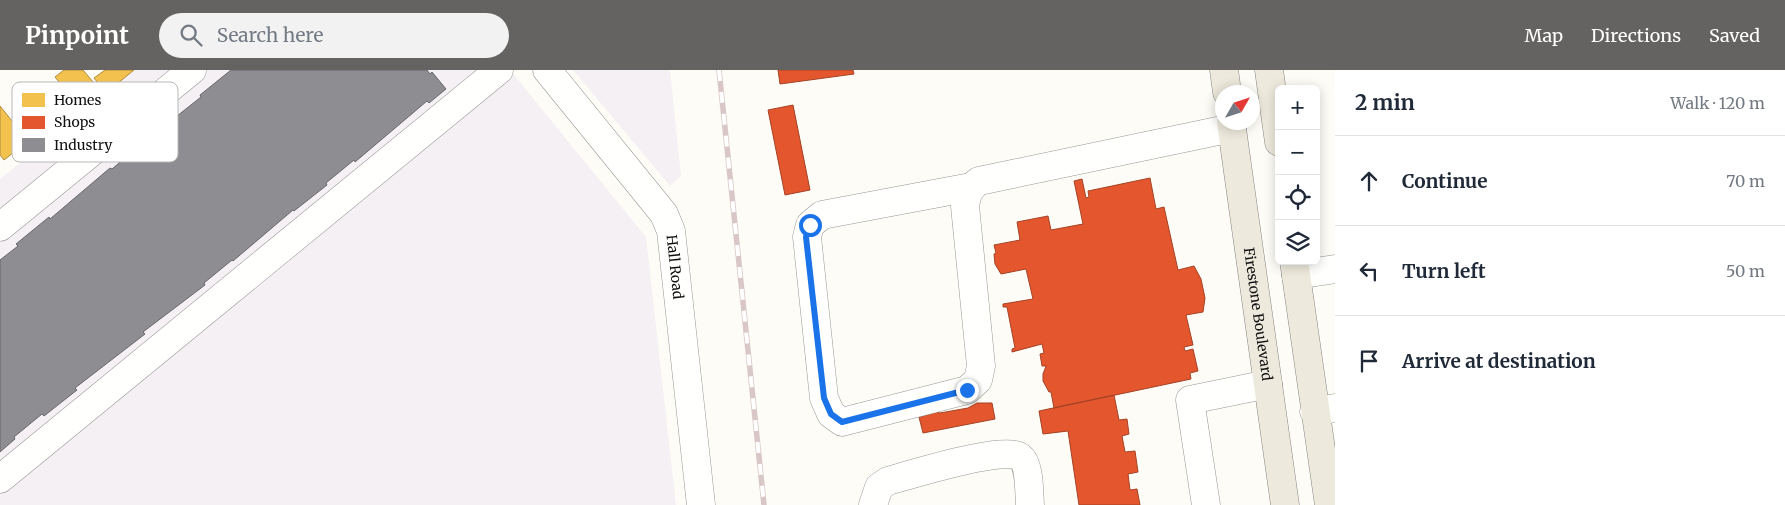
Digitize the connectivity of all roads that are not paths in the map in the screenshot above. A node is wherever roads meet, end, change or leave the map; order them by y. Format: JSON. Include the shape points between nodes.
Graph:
{"nodes":[{"id":1,"x":192,"y":70,"type":"edge"},
{"id":2,"x":547,"y":70,"type":"edge"},
{"id":3,"x":1224,"y":70,"type":"edge"},
{"id":4,"x":1269,"y":70,"type":"edge"},
{"id":5,"x":483,"y":75,"type":"edge"},
{"id":6,"x":177,"y":82,"type":"edge"},
{"id":7,"x":1226,"y":85,"type":"edge"},
{"id":8,"x":1215,"y":129,"type":"edge"},
{"id":9,"x":1233,"y":130,"type":"edge"},
{"id":10,"x":1277,"y":130,"type":"edge"},
{"id":11,"x":79,"y":162,"type":"edge"},
{"id":12,"x":971,"y":186,"type":"junction"},
{"id":13,"x":0,"y":226,"type":"edge"},
{"id":14,"x":1295,"y":268,"type":"edge"},
{"id":15,"x":1335,"y":269,"type":"edge"},
{"id":16,"x":1268,"y":384,"type":"junction"},
{"id":17,"x":1325,"y":409,"type":"edge"},
{"id":18,"x":0,"y":479,"type":"edge"},
{"id":19,"x":1330,"y":497,"type":"edge"},
{"id":20,"x":701,"y":505,"type":"edge"},
{"id":21,"x":873,"y":505,"type":"edge"},
{"id":22,"x":1030,"y":505,"type":"edge"},
{"id":23,"x":1206,"y":505,"type":"edge"},
{"id":24,"x":1285,"y":505,"type":"edge"}],
"edges":[{"from":1,"to":6,"type":"street"},
{"from":2,"to":20,"type":"street","name":"Hall Road","via":[[664,214],[671,230]]},
{"from":3,"to":7,"type":"main road"},
{"from":4,"to":10,"type":"main road"},
{"from":5,"to":18,"type":"street"},
{"from":8,"to":12,"type":"street","via":[[979,181]]},
{"from":9,"to":16,"type":"main road","name":"Firestone Boulevard"},
{"from":11,"to":13,"type":"street"},
{"from":12,"to":12,"type":"street","via":[[965,206],[981,366],[978,380],[967,390],[842,422],[831,414],[824,398],[806,237],[810,225],[822,215]]},
{"from":14,"to":15,"type":"street"},
{"from":14,"to":17,"type":"main road"},
{"from":16,"to":23,"type":"street","via":[[1190,400]]},
{"from":16,"to":24,"type":"main road","name":"Firestone Boulevard"},
{"from":17,"to":19,"type":"main road"},
{"from":21,"to":22,"type":"street","via":[[879,487],[888,481],[984,456],[1014,453],[1026,464]]}]}
